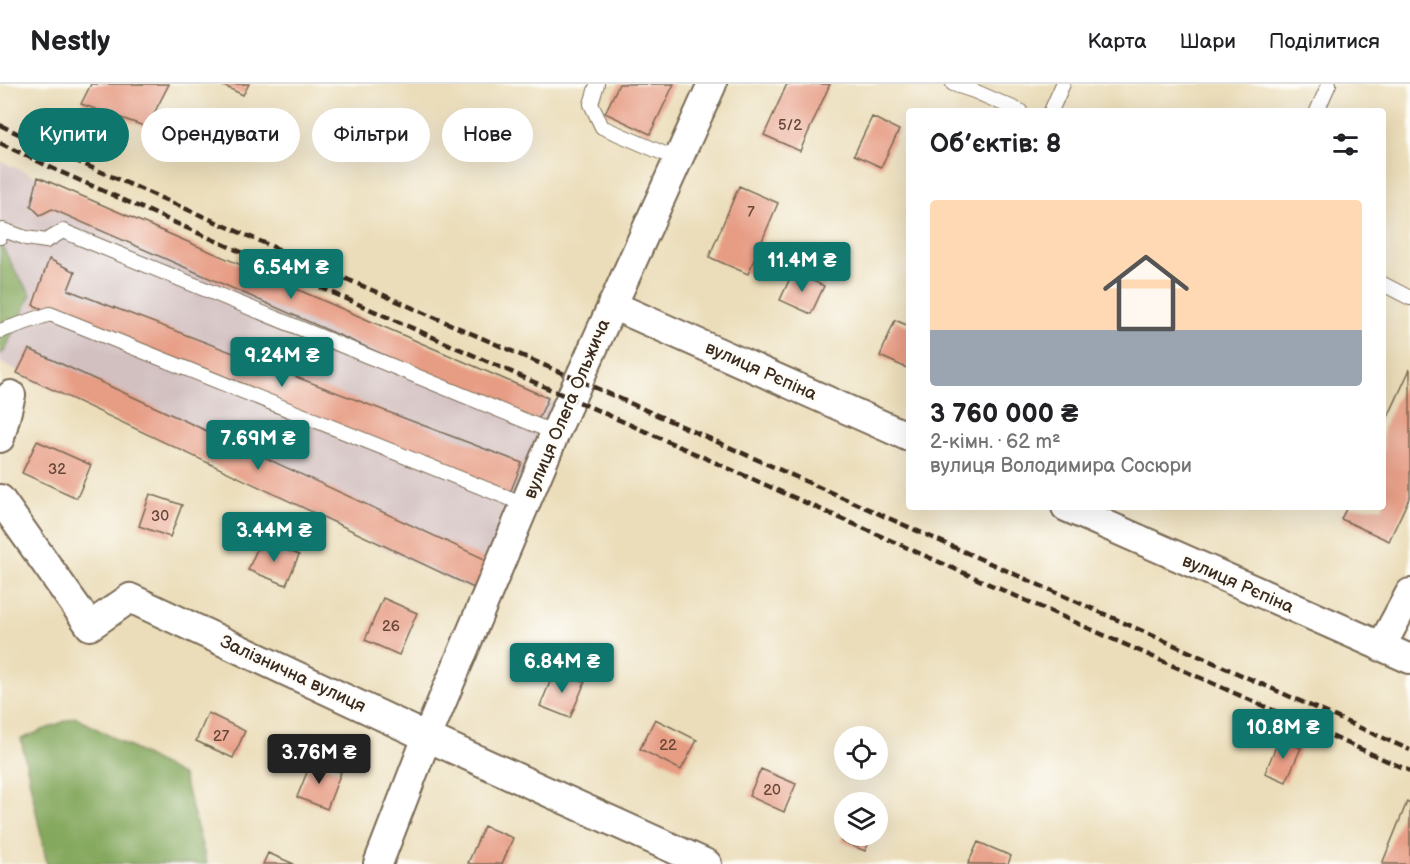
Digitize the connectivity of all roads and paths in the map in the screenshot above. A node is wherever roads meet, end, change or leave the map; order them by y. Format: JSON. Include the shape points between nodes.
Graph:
{"nodes":[{"id":1,"x":597,"y":84,"type":"edge"},
{"id":2,"x":712,"y":84,"type":"edge"},
{"id":3,"x":952,"y":84,"type":"edge"},
{"id":4,"x":1063,"y":84,"type":"edge"},
{"id":5,"x":1329,"y":84,"type":"edge"},
{"id":6,"x":976,"y":88,"type":"edge"},
{"id":7,"x":1014,"y":108,"type":"edge"},
{"id":8,"x":1052,"y":108,"type":"edge"},
{"id":9,"x":1318,"y":108,"type":"edge"},
{"id":10,"x":679,"y":160,"type":"junction"},
{"id":11,"x":0,"y":237,"type":"edge"},
{"id":12,"x":1386,"y":286,"type":"edge"},
{"id":13,"x":1410,"y":298,"type":"edge"},
{"id":14,"x":612,"y":305,"type":"junction"},
{"id":15,"x":0,"y":331,"type":"edge"},
{"id":16,"x":11,"y":395,"type":"dead end"},
{"id":17,"x":555,"y":433,"type":"junction"},
{"id":18,"x":906,"y":436,"type":"edge"},
{"id":19,"x":0,"y":438,"type":"edge"},
{"id":20,"x":0,"y":499,"type":"edge"},
{"id":21,"x":526,"y":505,"type":"junction"},
{"id":22,"x":1073,"y":510,"type":"edge"},
{"id":23,"x":1410,"y":593,"type":"edge"},
{"id":24,"x":1381,"y":647,"type":"junction"},
{"id":25,"x":1410,"y":659,"type":"edge"},
{"id":26,"x":427,"y":737,"type":"junction"},
{"id":27,"x":378,"y":864,"type":"edge"},
{"id":28,"x":707,"y":864,"type":"edge"}],
"edges":[{"from":1,"to":10,"type":"lane","via":[[591,104],[602,127]]},
{"from":2,"to":10,"type":"street","name":"вулиця Олега Ольжича"},
{"from":3,"to":6,"type":"lane"},
{"from":4,"to":8,"type":"lane"},
{"from":5,"to":9,"type":"lane"},
{"from":6,"to":7,"type":"lane"},
{"from":10,"to":14,"type":"street","name":"вулиця Олега Ольжича"},
{"from":11,"to":17,"type":"lane","via":[[3,230],[46,241],[63,231]]},
{"from":12,"to":13,"type":"lane"},
{"from":14,"to":17,"type":"street","name":"вулиця Олега Ольжича"},
{"from":14,"to":18,"type":"street","name":"вулиця Рєпіна"},
{"from":15,"to":21,"type":"lane","via":[[50,314]]},
{"from":16,"to":19,"type":"street"},
{"from":17,"to":21,"type":"street","name":"вулиця Олега Ольжича"},
{"from":20,"to":26,"type":"street","name":"Залізнична вулиця","via":[[90,626],[130,598]]},
{"from":21,"to":26,"type":"street","name":"вулиця Олега Ольжича"},
{"from":22,"to":24,"type":"street","name":"вулиця Рєпіна"},
{"from":23,"to":24,"type":"street"},
{"from":24,"to":25,"type":"street","name":"вулиця Рєпіна"},
{"from":26,"to":27,"type":"street","name":"вулиця Олега Ольжича"},
{"from":26,"to":28,"type":"street","name":"Залізнична вулиця"}]}
